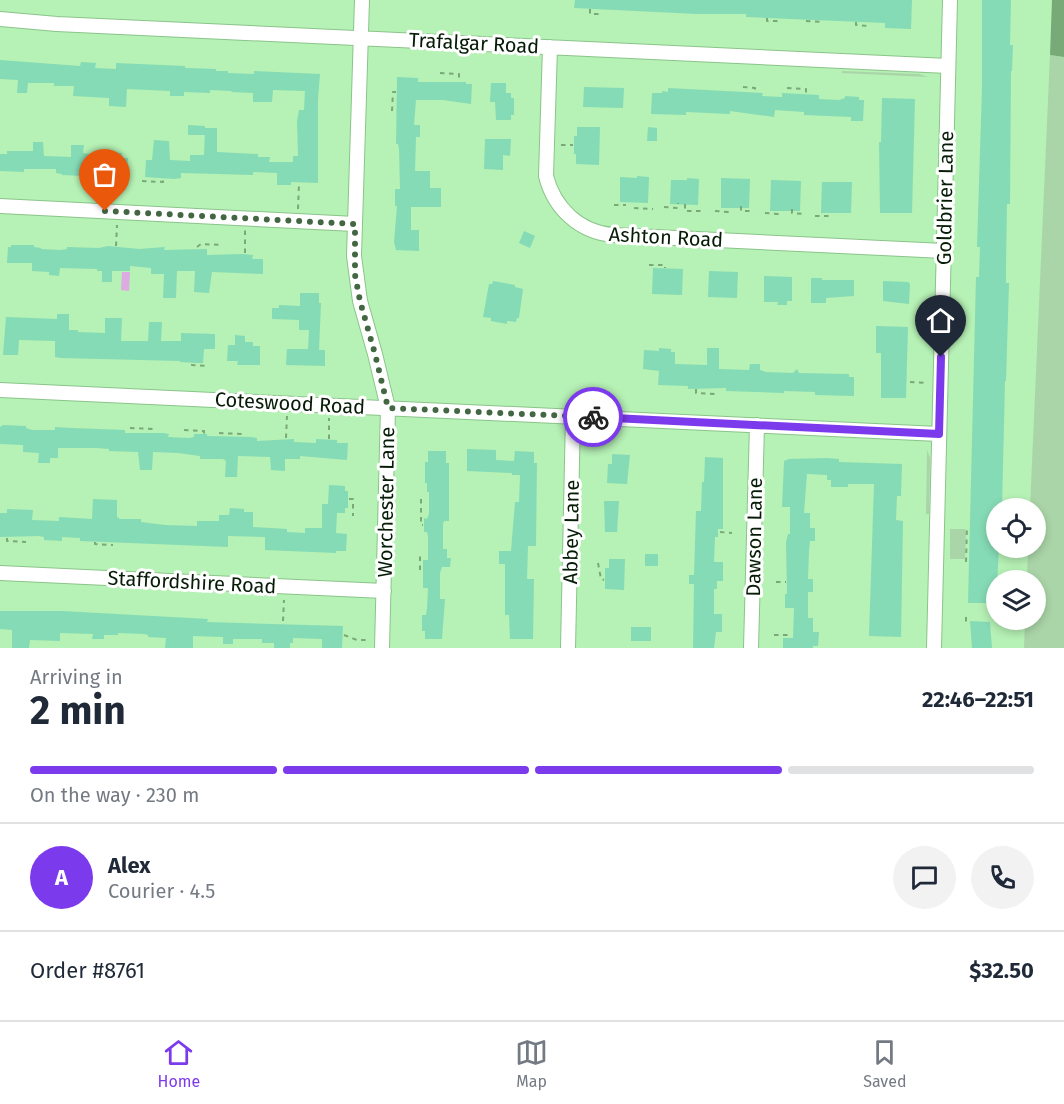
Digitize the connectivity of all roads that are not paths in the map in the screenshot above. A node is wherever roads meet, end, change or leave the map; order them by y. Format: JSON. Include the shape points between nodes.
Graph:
{"nodes":[{"id":1,"x":362,"y":0,"type":"edge"},
{"id":2,"x":950,"y":0,"type":"edge"},
{"id":3,"x":0,"y":19,"type":"edge"},
{"id":4,"x":361,"y":38,"type":"junction"},
{"id":5,"x":550,"y":47,"type":"junction"},
{"id":6,"x":948,"y":66,"type":"junction"},
{"id":7,"x":0,"y":206,"type":"edge"},
{"id":8,"x":355,"y":224,"type":"junction"},
{"id":9,"x":944,"y":251,"type":"junction"},
{"id":10,"x":0,"y":390,"type":"edge"},
{"id":11,"x":388,"y":408,"type":"junction"},
{"id":12,"x":573,"y":416,"type":"junction"},
{"id":13,"x":757,"y":425,"type":"junction"},
{"id":14,"x":939,"y":434,"type":"junction"},
{"id":15,"x":0,"y":573,"type":"edge"},
{"id":16,"x":384,"y":591,"type":"junction"},
{"id":17,"x":377,"y":644,"type":"edge"},
{"id":18,"x":568,"y":648,"type":"edge"},
{"id":19,"x":751,"y":648,"type":"edge"},
{"id":20,"x":934,"y":648,"type":"edge"}],
"edges":[{"from":1,"to":4,"type":"street","name":"Worchester Lane"},
{"from":2,"to":6,"type":"street","name":"Goldbrier Lane"},
{"from":3,"to":4,"type":"street","name":"Trafalgar Road"},
{"from":4,"to":5,"type":"street","name":"Trafalgar Road"},
{"from":4,"to":8,"type":"street","name":"Worchester Lane"},
{"from":5,"to":6,"type":"street","name":"Trafalgar Road"},
{"from":5,"to":9,"type":"street","name":"Ashton Road","via":[[546,176],[562,209],[584,227],[613,235]]},
{"from":6,"to":9,"type":"street","name":"Goldbrier Lane"},
{"from":7,"to":8,"type":"street"},
{"from":8,"to":11,"type":"street","name":"Worchester Lane","via":[[355,275]]},
{"from":9,"to":14,"type":"street","name":"Goldbrier Lane"},
{"from":10,"to":11,"type":"street","name":"Coteswood Road"},
{"from":11,"to":12,"type":"street","name":"Coteswood Road"},
{"from":11,"to":16,"type":"street","name":"Worchester Lane"},
{"from":12,"to":13,"type":"street","name":"Coteswood Road"},
{"from":12,"to":18,"type":"street","name":"Abbey Lane"},
{"from":13,"to":14,"type":"street","name":"Coteswood Road"},
{"from":13,"to":19,"type":"street","name":"Dawson Lane"},
{"from":14,"to":20,"type":"street","name":"Goldbrier Lane"},
{"from":15,"to":16,"type":"street","name":"Staffordshire Road"},
{"from":16,"to":17,"type":"street","name":"Worchester Lane"}]}
